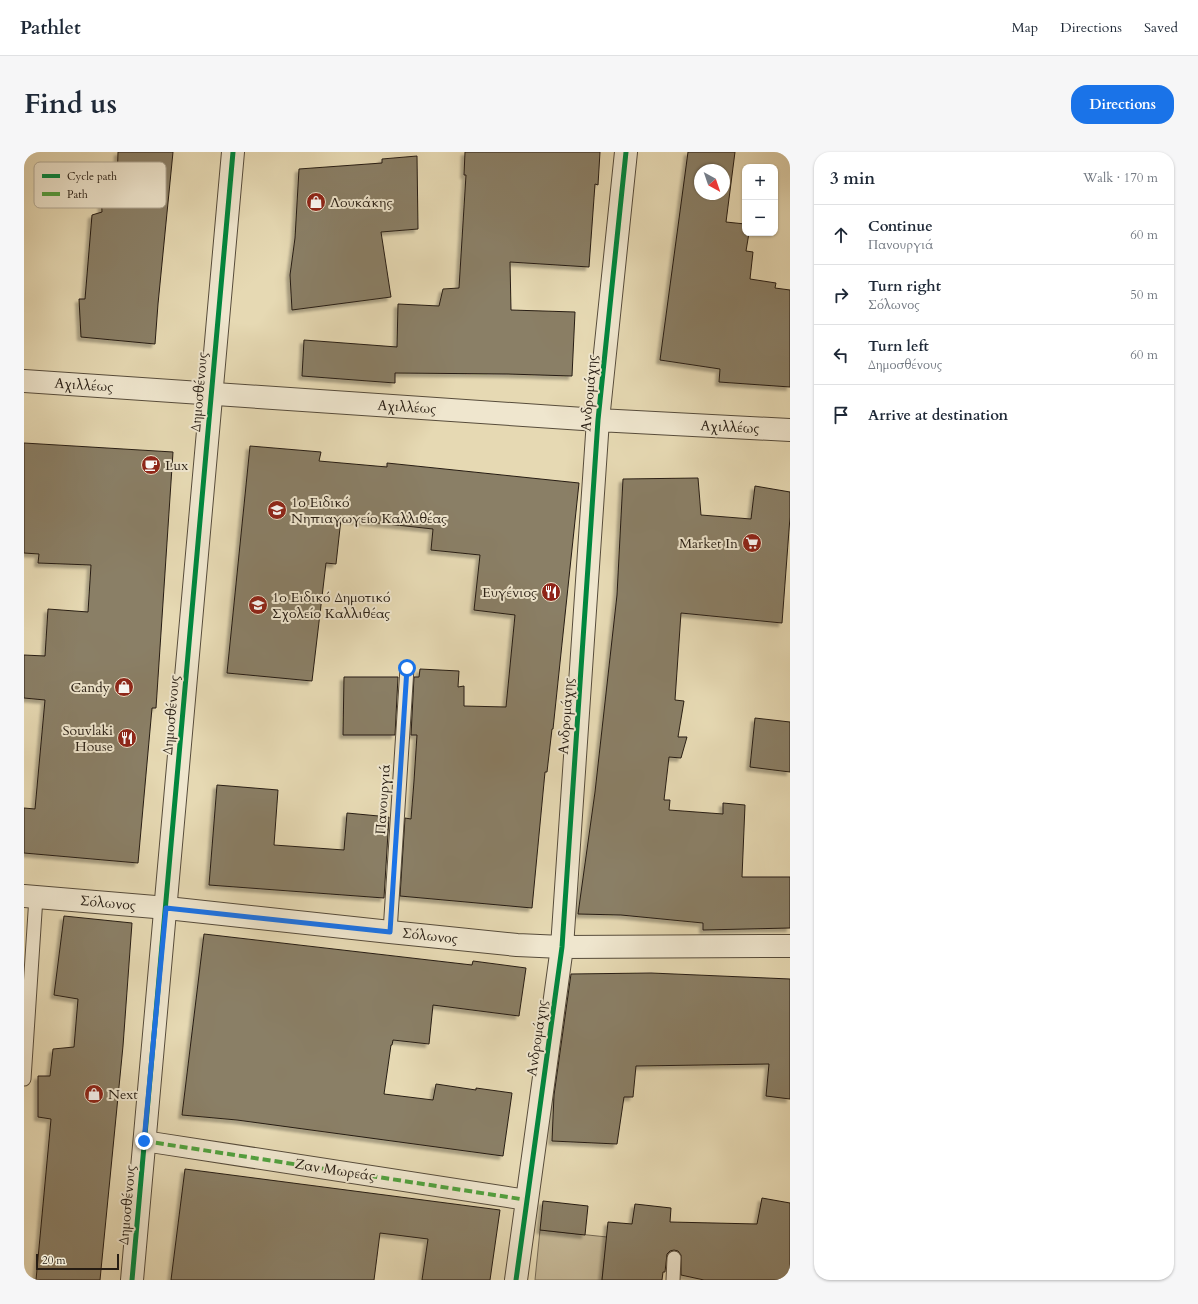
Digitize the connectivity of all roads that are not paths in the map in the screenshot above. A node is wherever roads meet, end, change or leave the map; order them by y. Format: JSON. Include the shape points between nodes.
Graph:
{"nodes":[{"id":1,"x":233,"y":152,"type":"edge"},
{"id":2,"x":626,"y":152,"type":"edge"},
{"id":3,"x":24,"y":381,"type":"edge"},
{"id":4,"x":211,"y":393,"type":"junction"},
{"id":5,"x":598,"y":420,"type":"junction"},
{"id":6,"x":790,"y":430,"type":"edge"},
{"id":7,"x":407,"y":668,"type":"dead end"},
{"id":8,"x":30,"y":897,"type":"edge"},
{"id":9,"x":166,"y":908,"type":"junction"},
{"id":10,"x":390,"y":932,"type":"junction"},
{"id":11,"x":790,"y":946,"type":"edge"},
{"id":12,"x":562,"y":947,"type":"junction"},
{"id":13,"x":24,"y":1079,"type":"edge"},
{"id":14,"x":144,"y":1141,"type":"junction"},
{"id":15,"x":527,"y":1200,"type":"junction"},
{"id":16,"x":674,"y":1258,"type":"dead end"},
{"id":17,"x":132,"y":1280,"type":"edge"},
{"id":18,"x":516,"y":1280,"type":"edge"},
{"id":19,"x":673,"y":1280,"type":"edge"}],
"edges":[{"from":1,"to":4,"type":"street","name":"Δημοσθένους"},
{"from":2,"to":5,"type":"street","name":"Ανδρομάχης"},
{"from":3,"to":4,"type":"street","name":"Αχιλλέως"},
{"from":4,"to":5,"type":"street","name":"Αχιλλέως"},
{"from":4,"to":9,"type":"street","name":"Δημοσθένους"},
{"from":5,"to":6,"type":"street","name":"Αχιλλέως"},
{"from":5,"to":12,"type":"street","name":"Ανδρομάχης"},
{"from":7,"to":10,"type":"lane","name":"Πανουργιά"},
{"from":8,"to":9,"type":"street","name":"Σόλωνος"},
{"from":8,"to":13,"type":"lane"},
{"from":9,"to":10,"type":"street","name":"Σόλωνος"},
{"from":9,"to":14,"type":"street","name":"Δημοσθένους"},
{"from":10,"to":12,"type":"street","name":"Σόλωνος","via":[[516,945]]},
{"from":11,"to":12,"type":"street","name":"Σόλωνος"},
{"from":12,"to":15,"type":"street","name":"Ανδρομάχης"},
{"from":14,"to":15,"type":"street","name":"Ζαν Μωρεάς"},
{"from":14,"to":17,"type":"street","name":"Δημοσθένους"},
{"from":15,"to":18,"type":"street","name":"Ανδρομάχης"},
{"from":16,"to":19,"type":"lane"}]}
